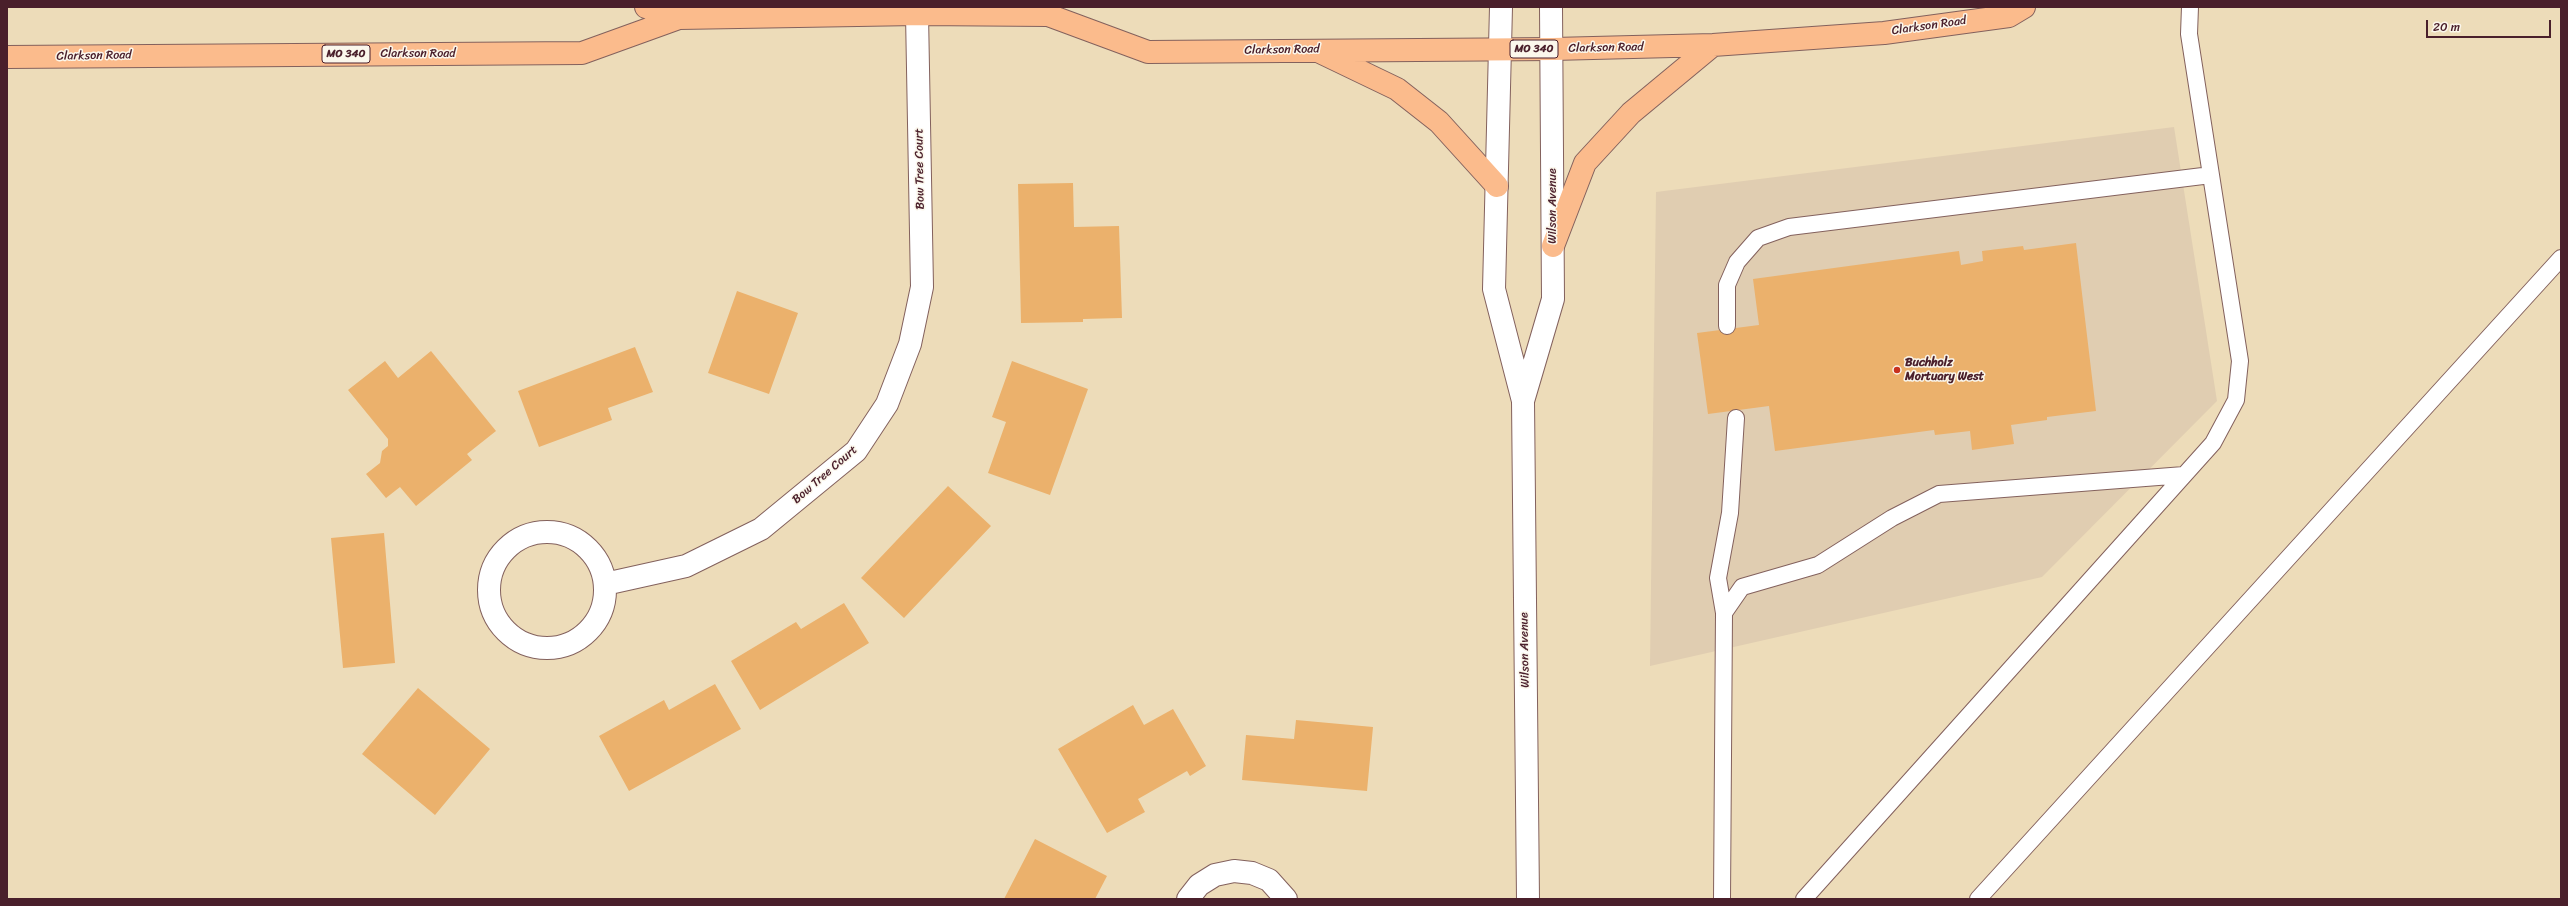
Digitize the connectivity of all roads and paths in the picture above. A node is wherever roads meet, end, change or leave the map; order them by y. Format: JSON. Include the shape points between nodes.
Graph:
{"nodes":[{"id":1,"x":646,"y":7,"type":"edge"},
{"id":2,"x":1070,"y":7,"type":"edge"},
{"id":3,"x":1501,"y":7,"type":"edge"},
{"id":4,"x":1551,"y":7,"type":"edge"},
{"id":5,"x":2024,"y":7,"type":"edge"},
{"id":6,"x":2190,"y":7,"type":"edge"},
{"id":7,"x":917,"y":14,"type":"junction"},
{"id":8,"x":1048,"y":16,"type":"junction"},
{"id":9,"x":679,"y":18,"type":"junction"},
{"id":10,"x":1713,"y":45,"type":"junction"},
{"id":11,"x":1500,"y":49,"type":"junction"},
{"id":12,"x":1553,"y":49,"type":"junction"},
{"id":13,"x":1315,"y":50,"type":"junction"},
{"id":14,"x":7,"y":57,"type":"edge"},
{"id":15,"x":2211,"y":175,"type":"junction"},
{"id":16,"x":1497,"y":186,"type":"junction"},
{"id":17,"x":1553,"y":246,"type":"junction"},
{"id":18,"x":2561,"y":258,"type":"edge"},
{"id":19,"x":1727,"y":326,"type":"dead end"},
{"id":20,"x":1523,"y":401,"type":"junction"},
{"id":21,"x":1736,"y":418,"type":"dead end"},
{"id":22,"x":2184,"y":475,"type":"junction"},
{"id":23,"x":605,"y":584,"type":"junction"},
{"id":24,"x":1724,"y":613,"type":"junction"},
{"id":25,"x":1188,"y":899,"type":"edge"},
{"id":26,"x":1286,"y":899,"type":"edge"},
{"id":27,"x":1528,"y":899,"type":"edge"},
{"id":28,"x":1722,"y":899,"type":"edge"},
{"id":29,"x":1804,"y":899,"type":"edge"},
{"id":30,"x":1978,"y":899,"type":"edge"}],
"edges":[{"from":1,"to":9,"type":"main road","name":"Clarkson Road","number":"MO 340"},
{"from":2,"to":8,"type":"main road","name":"Clarkson Road","number":"MO 340"},
{"from":3,"to":11,"type":"street","name":"Wilson Avenue"},
{"from":4,"to":12,"type":"street","name":"Wilson Avenue"},
{"from":5,"to":10,"type":"main road","name":"Clarkson Road","number":"MO 340","via":[[2008,16],[1884,33]]},
{"from":6,"to":15,"type":"lane","via":[[2190,34]]},
{"from":7,"to":8,"type":"main road","name":"Clarkson Road","number":"MO 340"},
{"from":7,"to":9,"type":"main road","name":"Clarkson Road","number":"MO 340"},
{"from":7,"to":23,"type":"street","name":"Bow Tree Court","via":[[922,287],[910,344],[886,404],[856,451],[761,529],[686,566]]},
{"from":8,"to":13,"type":"main road","name":"Clarkson Road","number":"MO 340","via":[[1148,52]]},
{"from":9,"to":14,"type":"main road","name":"Clarkson Road","number":"MO 340","via":[[582,53]]},
{"from":10,"to":12,"type":"main road","name":"Clarkson Road","number":"MO 340"},
{"from":10,"to":17,"type":"main road","via":[[1631,114],[1585,163]]},
{"from":11,"to":12,"type":"main road","name":"Clarkson Road","number":"MO 340"},
{"from":11,"to":13,"type":"main road","name":"Clarkson Road","number":"MO 340"},
{"from":11,"to":16,"type":"street","name":"Wilson Avenue"},
{"from":12,"to":17,"type":"street","name":"Wilson Avenue"},
{"from":13,"to":16,"type":"main road","via":[[1397,89],[1439,122]]},
{"from":15,"to":19,"type":"lane","via":[[1789,227],[1758,238],[1737,262],[1727,285]]},
{"from":15,"to":22,"type":"lane","via":[[2240,361],[2236,400],[2231,411],[2213,443]]},
{"from":16,"to":20,"type":"street","name":"Wilson Avenue","via":[[1494,289]]},
{"from":17,"to":20,"type":"street","name":"Wilson Avenue","via":[[1553,299]]},
{"from":18,"to":30,"type":"lane"},
{"from":20,"to":27,"type":"street","name":"Wilson Avenue"},
{"from":21,"to":24,"type":"lane","via":[[1730,513],[1718,578]]},
{"from":22,"to":24,"type":"lane","via":[[1939,494],[1892,518],[1818,565],[1742,586]]},
{"from":22,"to":29,"type":"lane"},
{"from":23,"to":23,"type":"street","via":[[600,565],[588,549],[572,538],[560,534],[533,533],[515,541],[501,554],[491,572],[488,592],[492,610],[501,627],[515,639],[532,646],[551,648],[584,635],[597,620],[604,604]]},
{"from":24,"to":28,"type":"lane"},
{"from":25,"to":26,"type":"street","via":[[1199,885],[1215,875],[1234,870],[1252,873],[1269,880]]}]}
